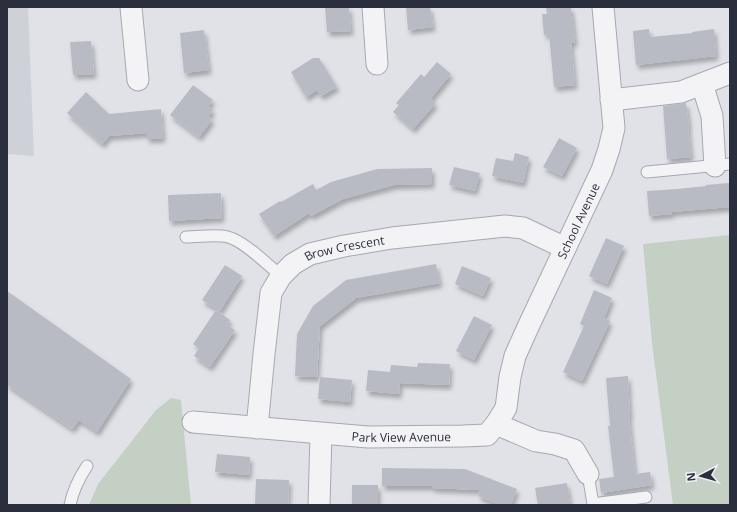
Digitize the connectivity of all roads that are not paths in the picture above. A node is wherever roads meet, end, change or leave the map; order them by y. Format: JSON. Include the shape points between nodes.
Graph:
{"nodes":[{"id":1,"x":131,"y":7,"type":"edge"},
{"id":2,"x":373,"y":7,"type":"edge"},
{"id":3,"x":603,"y":7,"type":"edge"},
{"id":4,"x":377,"y":64,"type":"dead end"},
{"id":5,"x":730,"y":73,"type":"edge"},
{"id":6,"x":138,"y":80,"type":"dead end"},
{"id":7,"x":702,"y":84,"type":"junction"},
{"id":8,"x":611,"y":100,"type":"junction"},
{"id":9,"x":723,"y":165,"type":"edge"},
{"id":10,"x":648,"y":172,"type":"dead end"},
{"id":11,"x":186,"y":237,"type":"dead end"},
{"id":12,"x":565,"y":248,"type":"junction"},
{"id":13,"x":281,"y":276,"type":"junction"},
{"id":14,"x":192,"y":422,"type":"dead end"},
{"id":15,"x":496,"y":424,"type":"junction"},
{"id":16,"x":257,"y":428,"type":"junction"},
{"id":17,"x":321,"y":434,"type":"junction"},
{"id":18,"x":87,"y":466,"type":"dead end"},
{"id":19,"x":588,"y":474,"type":"joint"},
{"id":20,"x":646,"y":497,"type":"dead end"},
{"id":21,"x":70,"y":505,"type":"edge"},
{"id":22,"x":318,"y":505,"type":"edge"}],
"edges":[{"from":1,"to":6,"type":"street"},
{"from":2,"to":4,"type":"street"},
{"from":3,"to":8,"type":"street","name":"School Avenue"},
{"from":5,"to":7,"type":"street"},
{"from":7,"to":8,"type":"street","via":[[681,92]]},
{"from":7,"to":9,"type":"street"},
{"from":8,"to":12,"type":"street","name":"School Avenue","via":[[614,128],[609,150]]},
{"from":9,"to":10,"type":"lane"},
{"from":11,"to":13,"type":"lane","via":[[229,237],[257,255]]},
{"from":12,"to":13,"type":"street","name":"Brow Crescent","via":[[523,228],[485,227],[400,237],[310,254],[293,264]]},
{"from":12,"to":15,"type":"street","name":"School Avenue","via":[[515,356],[506,408]]},
{"from":13,"to":16,"type":"street","name":"Brow Crescent","via":[[271,293]]},
{"from":14,"to":16,"type":"street","name":"Park View Avenue"},
{"from":15,"to":17,"type":"street","name":"Park View Avenue","via":[[487,435],[368,437]]},
{"from":15,"to":19,"type":"street","via":[[536,441],[574,450]]},
{"from":16,"to":17,"type":"street","name":"Park View Avenue"},
{"from":17,"to":22,"type":"street"},
{"from":18,"to":21,"type":"lane","via":[[79,479]]},
{"from":19,"to":20,"type":"lane","via":[[593,504]]}]}
